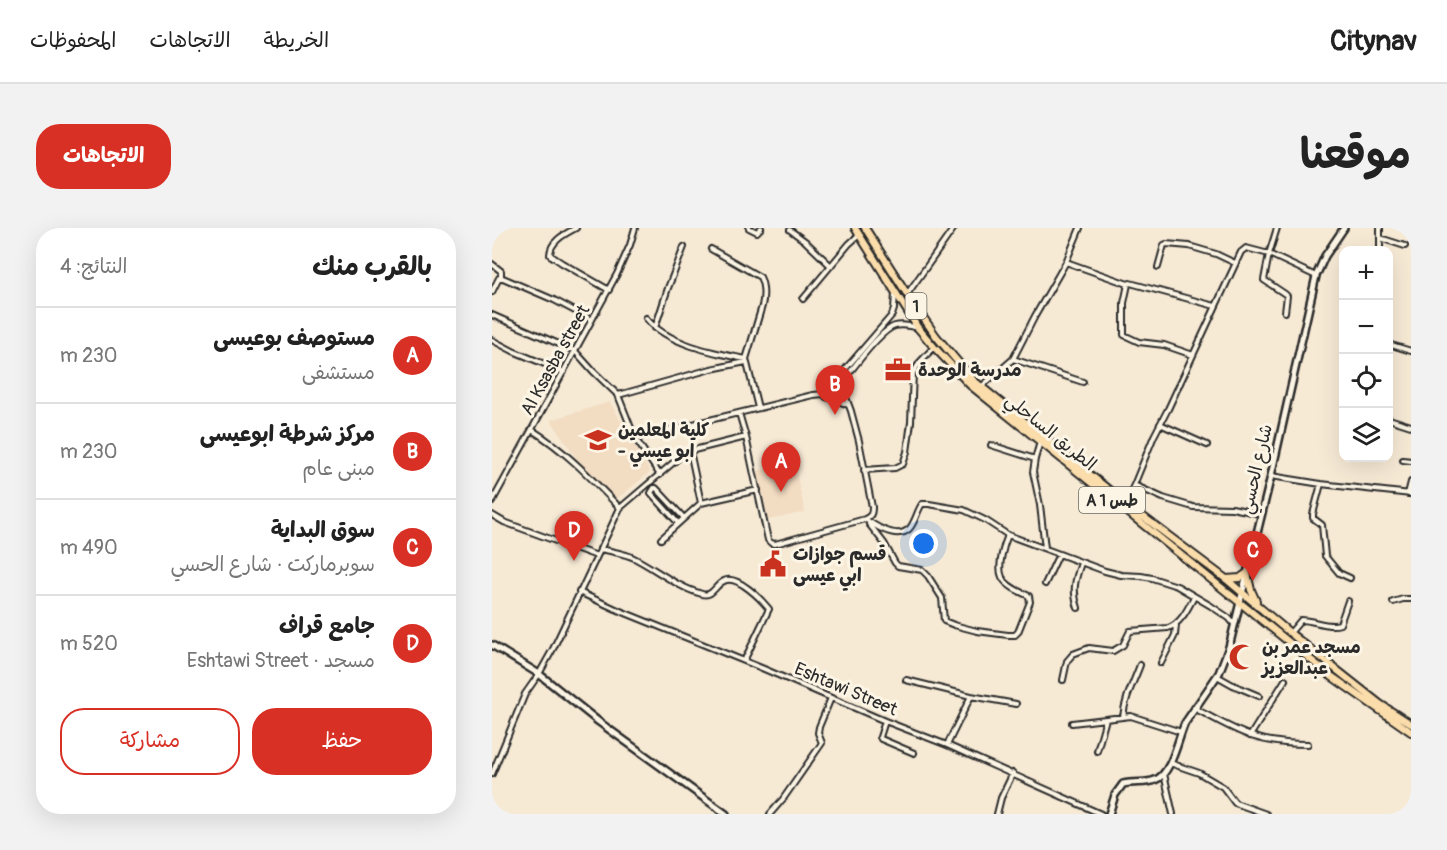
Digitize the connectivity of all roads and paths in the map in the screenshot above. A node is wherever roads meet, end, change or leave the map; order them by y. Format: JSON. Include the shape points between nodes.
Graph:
{"nodes":[{"id":1,"x":576,"y":228,"type":"edge"},
{"id":2,"x":635,"y":228,"type":"edge"},
{"id":3,"x":749,"y":228,"type":"edge"},
{"id":4,"x":761,"y":228,"type":"edge"},
{"id":5,"x":855,"y":228,"type":"edge"},
{"id":6,"x":865,"y":228,"type":"edge"},
{"id":7,"x":954,"y":228,"type":"edge"},
{"id":8,"x":1080,"y":228,"type":"edge"},
{"id":9,"x":1277,"y":228,"type":"edge"},
{"id":10,"x":1344,"y":228,"type":"edge"},
{"id":11,"x":1380,"y":228,"type":"edge"},
{"id":12,"x":790,"y":230,"type":"dead end"},
{"id":13,"x":859,"y":236,"type":"junction"},
{"id":14,"x":1380,"y":238,"type":"junction"},
{"id":15,"x":1380,"y":246,"type":"edge"},
{"id":16,"x":1405,"y":246,"type":"dead end"},
{"id":17,"x":684,"y":247,"type":"dead end"},
{"id":18,"x":711,"y":249,"type":"dead end"},
{"id":19,"x":1269,"y":254,"type":"junction"},
{"id":20,"x":1066,"y":262,"type":"junction"},
{"id":21,"x":1235,"y":263,"type":"junction"},
{"id":22,"x":492,"y":264,"type":"edge"},
{"id":23,"x":831,"y":266,"type":"junction"},
{"id":24,"x":1158,"y":267,"type":"dead end"},
{"id":25,"x":1316,"y":276,"type":"junction"},
{"id":26,"x":501,"y":277,"type":"junction"},
{"id":27,"x":1128,"y":284,"type":"junction"},
{"id":28,"x":609,"y":290,"type":"junction"},
{"id":29,"x":492,"y":292,"type":"edge"},
{"id":30,"x":895,"y":293,"type":"junction"},
{"id":31,"x":907,"y":294,"type":"junction"},
{"id":32,"x":803,"y":299,"type":"dead end"},
{"id":33,"x":1215,"y":306,"type":"junction"},
{"id":34,"x":1285,"y":312,"type":"dead end"},
{"id":35,"x":492,"y":315,"type":"edge"},
{"id":36,"x":646,"y":318,"type":"dead end"},
{"id":37,"x":592,"y":320,"type":"junction"},
{"id":38,"x":655,"y":328,"type":"junction"},
{"id":39,"x":918,"y":328,"type":"junction"},
{"id":40,"x":492,"y":340,"type":"edge"},
{"id":41,"x":1393,"y":345,"type":"edge"},
{"id":42,"x":934,"y":347,"type":"junction"},
{"id":43,"x":576,"y":351,"type":"junction"},
{"id":44,"x":1411,"y":351,"type":"edge"},
{"id":45,"x":1193,"y":355,"type":"junction"},
{"id":46,"x":1012,"y":359,"type":"junction"},
{"id":47,"x":746,"y":360,"type":"junction"},
{"id":48,"x":564,"y":372,"type":"junction"},
{"id":49,"x":973,"y":380,"type":"joint"},
{"id":50,"x":1083,"y":382,"type":"dead end"},
{"id":51,"x":841,"y":384,"type":"junction"},
{"id":52,"x":981,"y":387,"type":"junction"},
{"id":53,"x":832,"y":390,"type":"junction"},
{"id":54,"x":618,"y":394,"type":"junction"},
{"id":55,"x":824,"y":394,"type":"junction"},
{"id":56,"x":844,"y":394,"type":"junction"},
{"id":57,"x":831,"y":398,"type":"junction"},
{"id":58,"x":848,"y":405,"type":"junction"},
{"id":59,"x":759,"y":408,"type":"junction"},
{"id":60,"x":739,"y":413,"type":"junction"},
{"id":61,"x":1393,"y":420,"type":"edge"},
{"id":62,"x":1160,"y":424,"type":"junction"},
{"id":63,"x":1411,"y":426,"type":"edge"},
{"id":64,"x":532,"y":430,"type":"junction"},
{"id":65,"x":746,"y":437,"type":"junction"},
{"id":66,"x":635,"y":438,"type":"junction"},
{"id":67,"x":1040,"y":442,"type":"junction"},
{"id":68,"x":991,"y":445,"type":"dead end"},
{"id":69,"x":1207,"y":445,"type":"dead end"},
{"id":70,"x":690,"y":451,"type":"junction"},
{"id":71,"x":1035,"y":459,"type":"junction"},
{"id":72,"x":1403,"y":460,"type":"dead end"},
{"id":73,"x":1411,"y":461,"type":"edge"},
{"id":74,"x":864,"y":470,"type":"junction"},
{"id":75,"x":660,"y":475,"type":"junction"},
{"id":76,"x":1271,"y":476,"type":"junction"},
{"id":77,"x":1411,"y":482,"type":"edge"},
{"id":78,"x":1321,"y":484,"type":"junction"},
{"id":79,"x":1134,"y":485,"type":"junction"},
{"id":80,"x":758,"y":490,"type":"junction"},
{"id":81,"x":1409,"y":494,"type":"edge"},
{"id":82,"x":492,"y":502,"type":"edge"},
{"id":83,"x":701,"y":503,"type":"junction"},
{"id":84,"x":1125,"y":503,"type":"junction"},
{"id":85,"x":620,"y":508,"type":"junction"},
{"id":86,"x":1261,"y":514,"type":"junction"},
{"id":87,"x":492,"y":515,"type":"edge"},
{"id":88,"x":684,"y":518,"type":"junction"},
{"id":89,"x":865,"y":519,"type":"junction"},
{"id":90,"x":678,"y":523,"type":"junction"},
{"id":91,"x":1008,"y":535,"type":"junction"},
{"id":92,"x":660,"y":539,"type":"dead end"},
{"id":93,"x":1045,"y":548,"type":"junction"},
{"id":94,"x":600,"y":549,"type":"junction"},
{"id":95,"x":1059,"y":554,"type":"junction"},
{"id":96,"x":597,"y":556,"type":"junction"},
{"id":97,"x":1081,"y":563,"type":"junction"},
{"id":98,"x":1247,"y":573,"type":"junction"},
{"id":99,"x":1350,"y":578,"type":"dead end"},
{"id":100,"x":1226,"y":579,"type":"junction"},
{"id":101,"x":1045,"y":584,"type":"dead end"},
{"id":102,"x":579,"y":592,"type":"junction"},
{"id":103,"x":1242,"y":593,"type":"junction"},
{"id":104,"x":1194,"y":597,"type":"junction"},
{"id":105,"x":1411,"y":599,"type":"edge"},
{"id":106,"x":1348,"y":601,"type":"dead end"},
{"id":107,"x":1393,"y":602,"type":"dead end"},
{"id":108,"x":1239,"y":603,"type":"junction"},
{"id":109,"x":1259,"y":606,"type":"junction"},
{"id":110,"x":1078,"y":608,"type":"dead end"},
{"id":111,"x":1176,"y":624,"type":"junction"},
{"id":112,"x":1234,"y":624,"type":"junction"},
{"id":113,"x":1290,"y":633,"type":"junction"},
{"id":114,"x":492,"y":645,"type":"edge"},
{"id":115,"x":744,"y":661,"type":"junction"},
{"id":116,"x":1161,"y":663,"type":"dead end"},
{"id":117,"x":1140,"y":665,"type":"dead end"},
{"id":118,"x":538,"y":674,"type":"junction"},
{"id":119,"x":1217,"y":676,"type":"junction"},
{"id":120,"x":906,"y":680,"type":"dead end"},
{"id":121,"x":1063,"y":680,"type":"dead end"},
{"id":122,"x":1285,"y":680,"type":"dead end"},
{"id":123,"x":970,"y":696,"type":"junction"},
{"id":124,"x":1259,"y":696,"type":"dead end"},
{"id":125,"x":831,"y":698,"type":"junction"},
{"id":126,"x":1016,"y":704,"type":"dead end"},
{"id":127,"x":1194,"y":708,"type":"junction"},
{"id":128,"x":1411,"y":715,"type":"edge"},
{"id":129,"x":1123,"y":717,"type":"junction"},
{"id":130,"x":1106,"y":719,"type":"junction"},
{"id":131,"x":885,"y":721,"type":"junction"},
{"id":132,"x":1072,"y":723,"type":"dead end"},
{"id":133,"x":1409,"y":723,"type":"edge"},
{"id":134,"x":1181,"y":732,"type":"junction"},
{"id":135,"x":1411,"y":732,"type":"edge"},
{"id":136,"x":1250,"y":736,"type":"junction"},
{"id":137,"x":1308,"y":744,"type":"dead end"},
{"id":138,"x":947,"y":745,"type":"junction"},
{"id":139,"x":1097,"y":751,"type":"dead end"},
{"id":140,"x":914,"y":753,"type":"dead end"},
{"id":141,"x":1170,"y":763,"type":"junction"},
{"id":142,"x":1012,"y":773,"type":"junction"},
{"id":143,"x":492,"y":774,"type":"edge"},
{"id":144,"x":1164,"y":774,"type":"junction"},
{"id":145,"x":726,"y":814,"type":"edge"},
{"id":146,"x":770,"y":814,"type":"edge"},
{"id":147,"x":997,"y":814,"type":"edge"},
{"id":148,"x":1101,"y":814,"type":"edge"},
{"id":149,"x":1109,"y":814,"type":"edge"},
{"id":150,"x":1173,"y":814,"type":"edge"},
{"id":151,"x":1266,"y":814,"type":"edge"}],
"edges":[{"from":1,"to":28,"type":"street","via":[[557,240],[550,255]]},
{"from":2,"to":28,"type":"street","name":"Al Ksasba street"},
{"from":3,"to":4,"type":"street","via":[[759,232]]},
{"from":5,"to":13,"type":"highway","name":"الطريق الساحلي","number":"A 1 طس"},
{"from":6,"to":31,"type":"highway","name":"الطريق الساحلي","number":"1"},
{"from":7,"to":31,"type":"street"},
{"from":8,"to":20,"type":"street"},
{"from":9,"to":19,"type":"street"},
{"from":10,"to":25,"type":"street","name":"شارع الحسي","via":[[1324,256]]},
{"from":11,"to":14,"type":"street"},
{"from":12,"to":23,"type":"street"},
{"from":13,"to":23,"type":"street"},
{"from":13,"to":30,"type":"highway","name":"الطريق الساحلي","number":"A 1 طس"},
{"from":14,"to":15,"type":"street"},
{"from":14,"to":16,"type":"street"},
{"from":17,"to":38,"type":"street"},
{"from":18,"to":47,"type":"street","via":[[762,280],[762,306]]},
{"from":19,"to":21,"type":"street","via":[[1245,249]]},
{"from":19,"to":25,"type":"street"},
{"from":19,"to":34,"type":"street","via":[[1264,280],[1286,294]]},
{"from":20,"to":27,"type":"street"},
{"from":20,"to":46,"type":"street"},
{"from":21,"to":24,"type":"street","via":[[1189,246],[1166,244]]},
{"from":21,"to":33,"type":"street"},
{"from":22,"to":26,"type":"street","via":[[501,271]]},
{"from":23,"to":32,"type":"street"},
{"from":25,"to":76,"type":"street","name":"شارع الحسي"},
{"from":26,"to":29,"type":"street"},
{"from":26,"to":37,"type":"street"},
{"from":27,"to":33,"type":"street"},
{"from":27,"to":45,"type":"street","via":[[1124,335]]},
{"from":28,"to":37,"type":"street","name":"Al Ksasba street"},
{"from":30,"to":39,"type":"highway","name":"الطريق الساحلي","number":"A 1 طس"},
{"from":30,"to":53,"type":"street","via":[[892,315]]},
{"from":31,"to":49,"type":"highway","name":"الطريق الساحلي","number":"1"},
{"from":33,"to":45,"type":"street"},
{"from":35,"to":43,"type":"street"},
{"from":36,"to":38,"type":"street"},
{"from":37,"to":43,"type":"street","name":"Al Ksasba street"},
{"from":38,"to":47,"type":"street","via":[[677,340]]},
{"from":39,"to":42,"type":"highway","name":"الطريق الساحلي","number":"A 1 طس"},
{"from":39,"to":51,"type":"street","via":[[903,325],[889,329]]},
{"from":40,"to":48,"type":"street"},
{"from":41,"to":44,"type":"street"},
{"from":42,"to":67,"type":"highway","name":"الطريق الساحلي","number":"A 1 طس","via":[[970,385]]},
{"from":42,"to":74,"type":"street","via":[[914,373],[903,464]]},
{"from":43,"to":48,"type":"street","name":"Al Ksasba street"},
{"from":43,"to":54,"type":"street"},
{"from":45,"to":62,"type":"street"},
{"from":46,"to":50,"type":"street"},
{"from":46,"to":52,"type":"street"},
{"from":47,"to":54,"type":"street"},
{"from":47,"to":59,"type":"street"},
{"from":48,"to":64,"type":"street","name":"Al Ksasba street"},
{"from":49,"to":52,"type":"highway","name":"الطريق الساحلي","number":"A 1 طس"},
{"from":51,"to":53,"type":"street"},
{"from":51,"to":56,"type":"street"},
{"from":52,"to":84,"type":"highway","name":"الطريق الساحلي","number":"A 1 طس"},
{"from":53,"to":55,"type":"street","via":[[825,389]]},
{"from":53,"to":56,"type":"street"},
{"from":53,"to":57,"type":"street"},
{"from":54,"to":66,"type":"street"},
{"from":55,"to":57,"type":"street"},
{"from":55,"to":59,"type":"street"},
{"from":56,"to":58,"type":"street"},
{"from":57,"to":58,"type":"street"},
{"from":58,"to":74,"type":"street"},
{"from":59,"to":60,"type":"street"},
{"from":60,"to":65,"type":"street"},
{"from":60,"to":66,"type":"street"},
{"from":61,"to":63,"type":"street"},
{"from":62,"to":69,"type":"street"},
{"from":62,"to":79,"type":"street"},
{"from":64,"to":82,"type":"street","name":"Al Ksasba street"},
{"from":64,"to":85,"type":"street","via":[[564,452]]},
{"from":65,"to":70,"type":"street"},
{"from":65,"to":80,"type":"street"},
{"from":66,"to":75,"type":"street"},
{"from":67,"to":71,"type":"street"},
{"from":67,"to":108,"type":"highway","name":"الطريق الساحلي","number":"A 1 طس"},
{"from":68,"to":71,"type":"street"},
{"from":70,"to":75,"type":"street"},
{"from":70,"to":83,"type":"street"},
{"from":71,"to":93,"type":"street","via":[[1033,472]]},
{"from":72,"to":73,"type":"street"},
{"from":74,"to":89,"type":"street","via":[[872,507],[872,514]]},
{"from":75,"to":85,"type":"street"},
{"from":76,"to":78,"type":"street"},
{"from":76,"to":86,"type":"street","name":"شارع الحسي"},
{"from":77,"to":81,"type":"street"},
{"from":78,"to":81,"type":"street"},
{"from":78,"to":99,"type":"street","via":[[1312,516],[1322,525],[1325,556],[1339,573]]},
{"from":79,"to":84,"type":"street"},
{"from":79,"to":86,"type":"street","via":[[1193,507]]},
{"from":80,"to":83,"type":"street"},
{"from":80,"to":89,"type":"street","via":[[771,543]]},
{"from":83,"to":88,"type":"street"},
{"from":84,"to":100,"type":"highway","name":"الطريق الساحلي","number":"A 1 طس"},
{"from":85,"to":94,"type":"street"},
{"from":86,"to":98,"type":"street","name":"شارع الحسي"},
{"from":87,"to":96,"type":"street"},
{"from":88,"to":90,"type":"street"},
{"from":88,"to":90,"type":"street","via":[[654,488],[651,493]]},
{"from":89,"to":91,"type":"street","via":[[878,529],[904,532],[922,504],[929,504],[964,510]]},
{"from":89,"to":91,"type":"street","via":[[885,543],[894,563],[922,570],[928,576],[942,598],[944,621],[977,631],[1015,635],[1030,603],[1029,596],[1002,578],[1002,552]]},
{"from":90,"to":92,"type":"street"},
{"from":91,"to":93,"type":"street"},
{"from":93,"to":95,"type":"street"},
{"from":94,"to":96,"type":"street"},
{"from":94,"to":115,"type":"street","via":[[633,558],[706,596],[727,579],[748,588],[769,609]]},
{"from":95,"to":97,"type":"street"},
{"from":95,"to":101,"type":"street"},
{"from":96,"to":102,"type":"street"},
{"from":97,"to":104,"type":"street","via":[[1122,575],[1152,578],[1177,586]]},
{"from":97,"to":110,"type":"street","via":[[1074,595]]},
{"from":98,"to":100,"type":"highway"},
{"from":98,"to":103,"type":"street","name":"شارع الحسي"},
{"from":98,"to":109,"type":"highway"},
{"from":100,"to":103,"type":"highway","name":"الطريق الساحلي","number":"A 1 طس"},
{"from":102,"to":115,"type":"street","name":"Eshtawi Street"},
{"from":102,"to":118,"type":"street"},
{"from":103,"to":108,"type":"street","name":"شارع الحسي"},
{"from":103,"to":109,"type":"highway","name":"الطريق الساحلي","number":"A 1 طس"},
{"from":104,"to":111,"type":"street"},
{"from":104,"to":112,"type":"street"},
{"from":105,"to":107,"type":"street"},
{"from":106,"to":113,"type":"street","via":[[1340,624],[1301,620]]},
{"from":108,"to":112,"type":"street","name":"شارع الحسي"},
{"from":108,"to":135,"type":"highway","name":"الطريق الساحلي","number":"A 1 طس","via":[[1331,676]]},
{"from":109,"to":113,"type":"highway","name":"الطريق الساحلي","number":"A 1 طس"},
{"from":111,"to":116,"type":"street"},
{"from":111,"to":121,"type":"street","via":[[1130,631],[1123,645],[1113,651],[1089,648],[1073,654],[1067,661]]},
{"from":112,"to":119,"type":"street","name":"شارع الحسي"},
{"from":113,"to":133,"type":"highway","name":"الطريق الساحلي","number":"A 1 طس"},
{"from":114,"to":118,"type":"street"},
{"from":115,"to":125,"type":"street","name":"Eshtawi Street"},
{"from":117,"to":129,"type":"street","via":[[1124,703]]},
{"from":118,"to":143,"type":"street","via":[[519,706]]},
{"from":118,"to":145,"type":"street"},
{"from":119,"to":124,"type":"street"},
{"from":119,"to":127,"type":"street","name":"شارع الحسي"},
{"from":120,"to":123,"type":"street"},
{"from":122,"to":136,"type":"street"},
{"from":123,"to":126,"type":"street"},
{"from":123,"to":138,"type":"street"},
{"from":125,"to":131,"type":"street","name":"Eshtawi Street"},
{"from":125,"to":146,"type":"street","via":[[819,727],[822,743]]},
{"from":127,"to":134,"type":"street","name":"شارع الحسي"},
{"from":127,"to":136,"type":"street"},
{"from":128,"to":133,"type":"street"},
{"from":129,"to":130,"type":"street"},
{"from":129,"to":134,"type":"street"},
{"from":130,"to":132,"type":"street"},
{"from":130,"to":139,"type":"street"},
{"from":131,"to":138,"type":"street","name":"Eshtawi Street"},
{"from":131,"to":140,"type":"street","via":[[881,739]]},
{"from":134,"to":141,"type":"street","name":"شارع الحسي"},
{"from":136,"to":137,"type":"street"},
{"from":138,"to":142,"type":"street","name":"Eshtawi Street"},
{"from":141,"to":144,"type":"street","name":"شارع الحسي"},
{"from":141,"to":151,"type":"street","via":[[1199,772],[1223,787],[1235,803]]},
{"from":142,"to":147,"type":"street"},
{"from":142,"to":148,"type":"street","name":"Eshtawi Street"},
{"from":144,"to":149,"type":"street","via":[[1152,782],[1123,784]]},
{"from":144,"to":150,"type":"street"}]}
